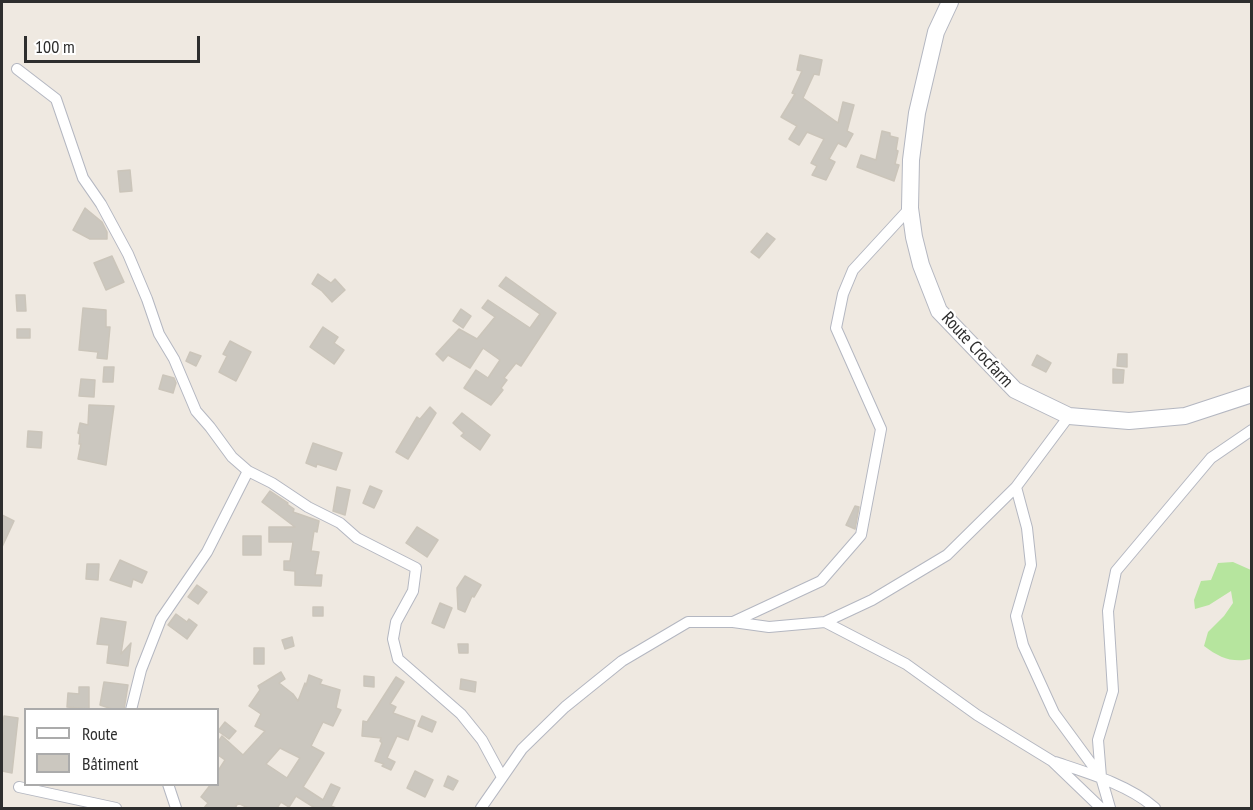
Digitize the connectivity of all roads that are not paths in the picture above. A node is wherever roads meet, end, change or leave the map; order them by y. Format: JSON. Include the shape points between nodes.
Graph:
{"nodes":[{"id":1,"x":950,"y":2,"type":"edge"},
{"id":2,"x":17,"y":69,"type":"dead end"},
{"id":3,"x":910,"y":208,"type":"junction"},
{"id":4,"x":1251,"y":394,"type":"edge"},
{"id":5,"x":1069,"y":416,"type":"junction"},
{"id":6,"x":1251,"y":430,"type":"edge"},
{"id":7,"x":248,"y":471,"type":"junction"},
{"id":8,"x":1016,"y":487,"type":"junction"},
{"id":9,"x":733,"y":622,"type":"junction"},
{"id":10,"x":825,"y":622,"type":"junction"},
{"id":11,"x":132,"y":708,"type":"edge"},
{"id":12,"x":1052,"y":761,"type":"junction"},
{"id":13,"x":502,"y":777,"type":"junction"},
{"id":14,"x":1101,"y":777,"type":"junction"},
{"id":15,"x":169,"y":786,"type":"edge"},
{"id":16,"x":19,"y":787,"type":"dead end"},
{"id":17,"x":116,"y":808,"type":"edge"},
{"id":18,"x":176,"y":808,"type":"edge"},
{"id":19,"x":481,"y":808,"type":"edge"},
{"id":20,"x":1101,"y":808,"type":"edge"},
{"id":21,"x":1110,"y":808,"type":"edge"},
{"id":22,"x":1155,"y":808,"type":"edge"}],
"edges":[{"from":1,"to":3,"type":"street","name":"Route Crocfarm","via":[[936,32],[917,112]]},
{"from":2,"to":7,"type":"street","via":[[56,99],[83,178],[128,254],[159,334],[196,411]]},
{"from":3,"to":5,"type":"street","name":"Route Crocfarm","via":[[921,265],[939,311],[1015,390]]},
{"from":3,"to":9,"type":"street","via":[[854,270],[843,294],[836,328],[881,429],[861,535],[821,582]]},
{"from":4,"to":5,"type":"street","name":"Route Crocfarm","via":[[1185,416],[1129,421]]},
{"from":5,"to":8,"type":"street"},
{"from":6,"to":14,"type":"street","via":[[1211,458],[1116,571],[1108,611],[1113,691],[1098,740]]},
{"from":7,"to":11,"type":"street","via":[[207,552],[161,619]]},
{"from":7,"to":13,"type":"street","via":[[340,524],[357,538],[416,568],[413,591],[396,622],[393,639],[398,660],[461,714],[482,740]]},
{"from":8,"to":10,"type":"street","via":[[947,555],[872,600]]},
{"from":8,"to":14,"type":"street","via":[[1027,528],[1031,565],[1016,616],[1023,645],[1054,713]]},
{"from":9,"to":10,"type":"street","via":[[769,627]]},
{"from":9,"to":13,"type":"street","via":[[687,622],[622,661],[556,716],[522,749]]},
{"from":10,"to":12,"type":"street","via":[[906,664],[977,715]]},
{"from":12,"to":14,"type":"street"},
{"from":12,"to":20,"type":"street"},
{"from":13,"to":19,"type":"street"},
{"from":14,"to":21,"type":"street"},
{"from":14,"to":22,"type":"street"},
{"from":15,"to":18,"type":"street"},
{"from":16,"to":17,"type":"street"}]}
